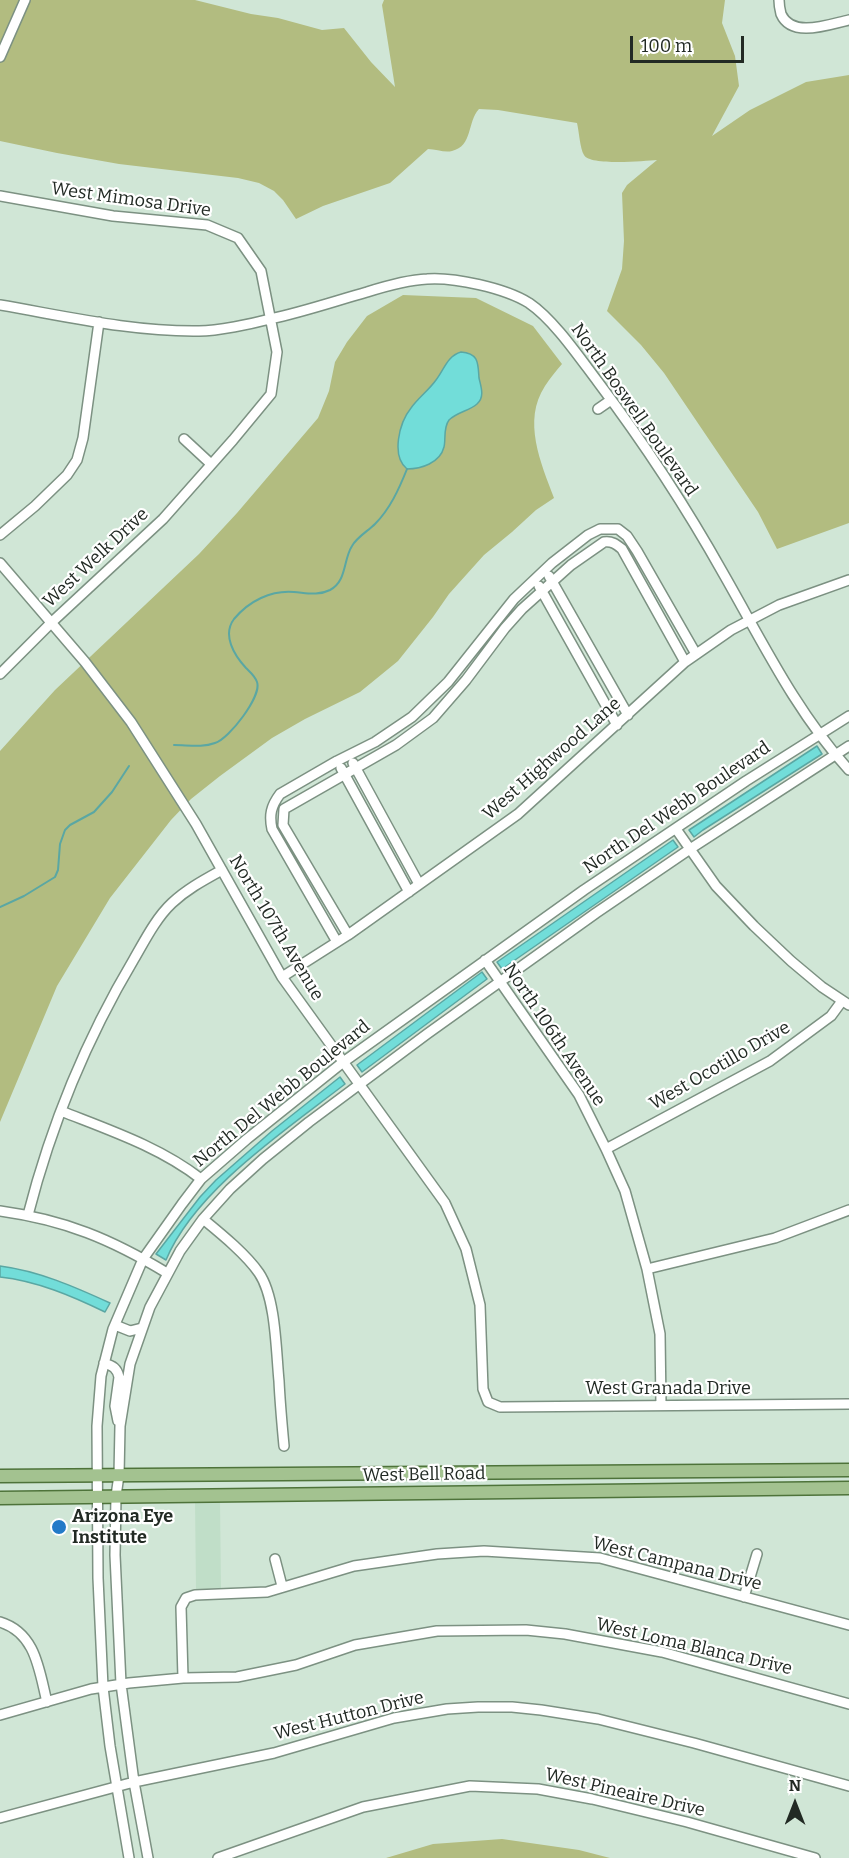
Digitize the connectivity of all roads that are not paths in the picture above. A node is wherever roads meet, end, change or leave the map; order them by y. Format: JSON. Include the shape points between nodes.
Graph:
{"nodes":[{"id":1,"x":25,"y":0,"type":"edge"},
{"id":2,"x":779,"y":0,"type":"edge"},
{"id":3,"x":849,"y":20,"type":"edge"},
{"id":4,"x":0,"y":57,"type":"edge"},
{"id":5,"x":0,"y":196,"type":"edge"},
{"id":6,"x":0,"y":305,"type":"edge"},
{"id":7,"x":270,"y":320,"type":"junction"},
{"id":8,"x":99,"y":322,"type":"junction"},
{"id":9,"x":611,"y":400,"type":"junction"},
{"id":10,"x":598,"y":409,"type":"dead end"},
{"id":11,"x":184,"y":439,"type":"dead end"},
{"id":12,"x":211,"y":464,"type":"junction"},
{"id":13,"x":0,"y":535,"type":"edge"},
{"id":14,"x":0,"y":563,"type":"edge"},
{"id":15,"x":545,"y":570,"type":"junction"},
{"id":16,"x":535,"y":579,"type":"junction"},
{"id":17,"x":849,"y":580,"type":"edge"},
{"id":18,"x":552,"y":581,"type":"junction"},
{"id":19,"x":542,"y":591,"type":"junction"},
{"id":20,"x":749,"y":619,"type":"junction"},
{"id":21,"x":52,"y":622,"type":"junction"},
{"id":22,"x":696,"y":654,"type":"junction"},
{"id":23,"x":685,"y":662,"type":"junction"},
{"id":24,"x":0,"y":674,"type":"edge"},
{"id":25,"x":628,"y":715,"type":"junction"},
{"id":26,"x":849,"y":716,"type":"edge"},
{"id":27,"x":616,"y":725,"type":"junction"},
{"id":28,"x":819,"y":734,"type":"junction"},
{"id":29,"x":849,"y":746,"type":"edge"},
{"id":30,"x":349,"y":755,"type":"junction"},
{"id":31,"x":836,"y":755,"type":"junction"},
{"id":32,"x":337,"y":761,"type":"junction"},
{"id":33,"x":355,"y":767,"type":"junction"},
{"id":34,"x":849,"y":770,"type":"edge"},
{"id":35,"x":344,"y":774,"type":"junction"},
{"id":36,"x":676,"y":828,"type":"junction"},
{"id":37,"x":690,"y":849,"type":"junction"},
{"id":38,"x":222,"y":870,"type":"junction"},
{"id":39,"x":419,"y":884,"type":"junction"},
{"id":40,"x":409,"y":892,"type":"junction"},
{"id":41,"x":348,"y":935,"type":"junction"},
{"id":42,"x":337,"y":942,"type":"junction"},
{"id":43,"x":485,"y":960,"type":"junction"},
{"id":44,"x":282,"y":977,"type":"junction"},
{"id":45,"x":499,"y":982,"type":"junction"},
{"id":46,"x":846,"y":1003,"type":"edge"},
{"id":47,"x":342,"y":1063,"type":"junction"},
{"id":48,"x":359,"y":1086,"type":"junction"},
{"id":49,"x":61,"y":1111,"type":"junction"},
{"id":50,"x":606,"y":1149,"type":"junction"},
{"id":51,"x":201,"y":1179,"type":"junction"},
{"id":52,"x":849,"y":1210,"type":"edge"},
{"id":53,"x":0,"y":1211,"type":"edge"},
{"id":54,"x":28,"y":1215,"type":"junction"},
{"id":55,"x":203,"y":1219,"type":"junction"},
{"id":56,"x":143,"y":1259,"type":"junction"},
{"id":57,"x":647,"y":1269,"type":"junction"},
{"id":58,"x":167,"y":1273,"type":"junction"},
{"id":59,"x":115,"y":1325,"type":"junction"},
{"id":60,"x":142,"y":1328,"type":"junction"},
{"id":61,"x":104,"y":1363,"type":"junction"},
{"id":62,"x":488,"y":1402,"type":"joint"},
{"id":63,"x":849,"y":1404,"type":"edge"},
{"id":64,"x":661,"y":1406,"type":"junction"},
{"id":65,"x":120,"y":1426,"type":"junction"},
{"id":66,"x":284,"y":1446,"type":"dead end"},
{"id":67,"x":849,"y":1470,"type":"edge"},
{"id":68,"x":119,"y":1475,"type":"junction"},
{"id":69,"x":0,"y":1476,"type":"edge"},
{"id":70,"x":98,"y":1476,"type":"junction"},
{"id":71,"x":849,"y":1488,"type":"edge"},
{"id":72,"x":116,"y":1496,"type":"junction"},
{"id":73,"x":97,"y":1497,"type":"junction"},
{"id":74,"x":0,"y":1498,"type":"edge"},
{"id":75,"x":757,"y":1554,"type":"dead end"},
{"id":76,"x":275,"y":1558,"type":"dead end"},
{"id":77,"x":282,"y":1587,"type":"junction"},
{"id":78,"x":744,"y":1597,"type":"junction"},
{"id":79,"x":0,"y":1622,"type":"edge"},
{"id":80,"x":849,"y":1625,"type":"edge"},
{"id":81,"x":183,"y":1678,"type":"junction"},
{"id":82,"x":121,"y":1684,"type":"junction"},
{"id":83,"x":103,"y":1687,"type":"junction"},
{"id":84,"x":47,"y":1702,"type":"junction"},
{"id":85,"x":849,"y":1704,"type":"edge"},
{"id":86,"x":0,"y":1715,"type":"edge"},
{"id":87,"x":134,"y":1782,"type":"junction"},
{"id":88,"x":116,"y":1786,"type":"junction"},
{"id":89,"x":849,"y":1786,"type":"edge"},
{"id":90,"x":0,"y":1818,"type":"edge"},
{"id":91,"x":129,"y":1858,"type":"edge"},
{"id":92,"x":148,"y":1858,"type":"edge"},
{"id":93,"x":218,"y":1858,"type":"edge"},
{"id":94,"x":814,"y":1858,"type":"edge"}],
"edges":[{"from":1,"to":4,"type":"street"},
{"from":2,"to":3,"type":"street","via":[[782,15],[790,25],[805,28]]},
{"from":5,"to":7,"type":"street","name":"West Mimosa Drive","via":[[113,216],[207,225],[238,238],[261,270]]},
{"from":6,"to":8,"type":"street","name":"North Boswell Boulevard"},
{"from":7,"to":8,"type":"street","name":"North Boswell Boulevard","via":[[201,331]]},
{"from":7,"to":9,"type":"street","name":"North Boswell Boulevard","via":[[394,284],[426,279],[452,279],[490,287],[528,302],[555,326]]},
{"from":7,"to":12,"type":"street","name":"West Welk Drive","via":[[277,352],[271,394]]},
{"from":8,"to":13,"type":"street","via":[[77,460],[67,475]]},
{"from":9,"to":10,"type":"street"},
{"from":9,"to":20,"type":"street","name":"North Boswell Boulevard","via":[[657,465]]},
{"from":11,"to":12,"type":"street"},
{"from":12,"to":21,"type":"street","name":"West Welk Drive","via":[[163,519]]},
{"from":14,"to":21,"type":"street","name":"North 107th Avenue"},
{"from":15,"to":16,"type":"street"},
{"from":15,"to":18,"type":"street"},
{"from":15,"to":22,"type":"street","via":[[588,535],[618,529],[637,551]]},
{"from":16,"to":19,"type":"street"},
{"from":16,"to":30,"type":"street","via":[[501,613],[427,704],[395,729]]},
{"from":17,"to":20,"type":"street","name":"West Highwood Lane"},
{"from":18,"to":19,"type":"street"},
{"from":18,"to":23,"type":"street","via":[[604,542],[616,544]]},
{"from":18,"to":25,"type":"street"},
{"from":19,"to":27,"type":"street"},
{"from":19,"to":33,"type":"street","via":[[505,628],[433,718],[396,745]]},
{"from":20,"to":22,"type":"street","name":"West Highwood Lane"},
{"from":20,"to":28,"type":"street","name":"North Boswell Boulevard"},
{"from":21,"to":24,"type":"street","name":"West Welk Drive"},
{"from":21,"to":38,"type":"street","name":"North 107th Avenue","via":[[131,722]]},
{"from":22,"to":23,"type":"street","name":"West Highwood Lane"},
{"from":23,"to":25,"type":"street","name":"West Highwood Lane"},
{"from":25,"to":27,"type":"street","name":"West Highwood Lane"},
{"from":26,"to":28,"type":"street","name":"North Del Webb Boulevard"},
{"from":27,"to":39,"type":"street","name":"West Highwood Lane","via":[[518,814]]},
{"from":28,"to":31,"type":"street","name":"North Boswell Boulevard"},
{"from":28,"to":36,"type":"street","name":"North Del Webb Boulevard"},
{"from":29,"to":31,"type":"street"},
{"from":30,"to":32,"type":"street"},
{"from":30,"to":33,"type":"street"},
{"from":31,"to":34,"type":"street","name":"North Boswell Boulevard"},
{"from":31,"to":37,"type":"street"},
{"from":32,"to":35,"type":"street"},
{"from":32,"to":42,"type":"street","via":[[280,794],[270,819],[277,840]]},
{"from":33,"to":35,"type":"street"},
{"from":33,"to":39,"type":"street"},
{"from":35,"to":40,"type":"street"},
{"from":35,"to":41,"type":"street","via":[[289,805],[282,817],[283,825]]},
{"from":36,"to":37,"type":"street"},
{"from":36,"to":43,"type":"street","name":"North Del Webb Boulevard"},
{"from":37,"to":45,"type":"street"},
{"from":37,"to":46,"type":"street","via":[[716,886],[754,926],[791,961]]},
{"from":38,"to":44,"type":"street","name":"North 107th Avenue"},
{"from":38,"to":49,"type":"street","via":[[177,898],[153,928],[102,1016]]},
{"from":39,"to":40,"type":"street","name":"West Highwood Lane"},
{"from":40,"to":41,"type":"street","name":"West Highwood Lane"},
{"from":41,"to":42,"type":"street","name":"West Highwood Lane"},
{"from":42,"to":44,"type":"street","name":"West Highwood Lane"},
{"from":43,"to":45,"type":"street","name":"North 106th Avenue"},
{"from":43,"to":47,"type":"street","name":"North Del Webb Boulevard"},
{"from":44,"to":47,"type":"street","name":"North 107th Avenue"},
{"from":45,"to":48,"type":"street"},
{"from":45,"to":50,"type":"street","name":"North 106th Avenue","via":[[570,1082]]},
{"from":46,"to":50,"type":"street","name":"West Ocotillo Drive","via":[[770,1061]]},
{"from":47,"to":48,"type":"street","name":"North 107th Avenue"},
{"from":47,"to":51,"type":"street","name":"North Del Webb Boulevard"},
{"from":48,"to":55,"type":"street","via":[[261,1161]]},
{"from":48,"to":62,"type":"street","name":"North 107th Avenue","via":[[445,1203],[466,1249],[480,1305],[483,1389]]},
{"from":49,"to":51,"type":"street","via":[[153,1148]]},
{"from":49,"to":54,"type":"street"},
{"from":50,"to":57,"type":"street","name":"North 106th Avenue","via":[[625,1191]]},
{"from":51,"to":56,"type":"street","name":"North Del Webb Boulevard"},
{"from":52,"to":57,"type":"street","via":[[775,1238]]},
{"from":53,"to":54,"type":"street"},
{"from":54,"to":56,"type":"street","via":[[98,1236]]},
{"from":55,"to":58,"type":"street"},
{"from":55,"to":66,"type":"street","via":[[260,1274],[270,1301]]},
{"from":56,"to":58,"type":"street"},
{"from":56,"to":59,"type":"street","name":"North Del Webb Boulevard"},
{"from":57,"to":64,"type":"street","name":"North 106th Avenue","via":[[660,1334]]},
{"from":58,"to":60,"type":"street"},
{"from":59,"to":60,"type":"street","via":[[130,1331]]},
{"from":59,"to":61,"type":"street","name":"North Del Webb Boulevard"},
{"from":60,"to":65,"type":"street","via":[[130,1364]]},
{"from":61,"to":65,"type":"street","via":[[118,1372],[115,1406]]},
{"from":61,"to":70,"type":"street","name":"North Del Webb Boulevard"},
{"from":62,"to":64,"type":"street","name":"West Granada Drive","via":[[500,1407]]},
{"from":63,"to":64,"type":"street","name":"West Granada Drive"},
{"from":65,"to":68,"type":"street"},
{"from":67,"to":68,"type":"main road","name":"West Bell Road"},
{"from":68,"to":70,"type":"main road","name":"West Bell Road"},
{"from":68,"to":72,"type":"street"},
{"from":69,"to":70,"type":"main road","name":"West Bell Road"},
{"from":70,"to":73,"type":"street","name":"North Del Webb Boulevard"},
{"from":71,"to":72,"type":"main road","name":"West Bell Road"},
{"from":72,"to":73,"type":"main road","name":"West Bell Road"},
{"from":72,"to":82,"type":"street"},
{"from":73,"to":74,"type":"main road","name":"West Bell Road"},
{"from":73,"to":83,"type":"street","name":"North Del Webb Boulevard"},
{"from":75,"to":78,"type":"street"},
{"from":76,"to":77,"type":"street"},
{"from":77,"to":78,"type":"street","name":"West Campana Drive","via":[[354,1566],[484,1551],[600,1558]]},
{"from":77,"to":81,"type":"street","name":"West Campana Drive","via":[[267,1592],[186,1598],[181,1607]]},
{"from":78,"to":80,"type":"street","name":"West Campana Drive"},
{"from":79,"to":84,"type":"street","via":[[18,1632],[34,1650]]},
{"from":81,"to":82,"type":"street","name":"West Loma Blanca Drive"},
{"from":81,"to":85,"type":"street","name":"West Loma Blanca Drive","via":[[237,1677],[296,1665],[355,1645],[437,1632],[526,1630],[662,1652]]},
{"from":82,"to":83,"type":"street","name":"West Loma Blanca Drive"},
{"from":82,"to":87,"type":"street"},
{"from":83,"to":84,"type":"street","name":"West Loma Blanca Drive"},
{"from":83,"to":88,"type":"street","name":"North Del Webb Boulevard"},
{"from":84,"to":86,"type":"street","name":"West Loma Blanca Drive"},
{"from":87,"to":88,"type":"street","name":"West Hutton Drive"},
{"from":87,"to":89,"type":"street","name":"West Hutton Drive","via":[[274,1753],[394,1718],[447,1709],[512,1707],[566,1713],[641,1729]]},
{"from":87,"to":92,"type":"street"},
{"from":88,"to":90,"type":"street","name":"West Hutton Drive"},
{"from":88,"to":91,"type":"street","name":"North Del Webb Boulevard"},
{"from":93,"to":94,"type":"street","name":"West Pineaire Drive","via":[[363,1807],[470,1786],[538,1789],[592,1799]]}]}
